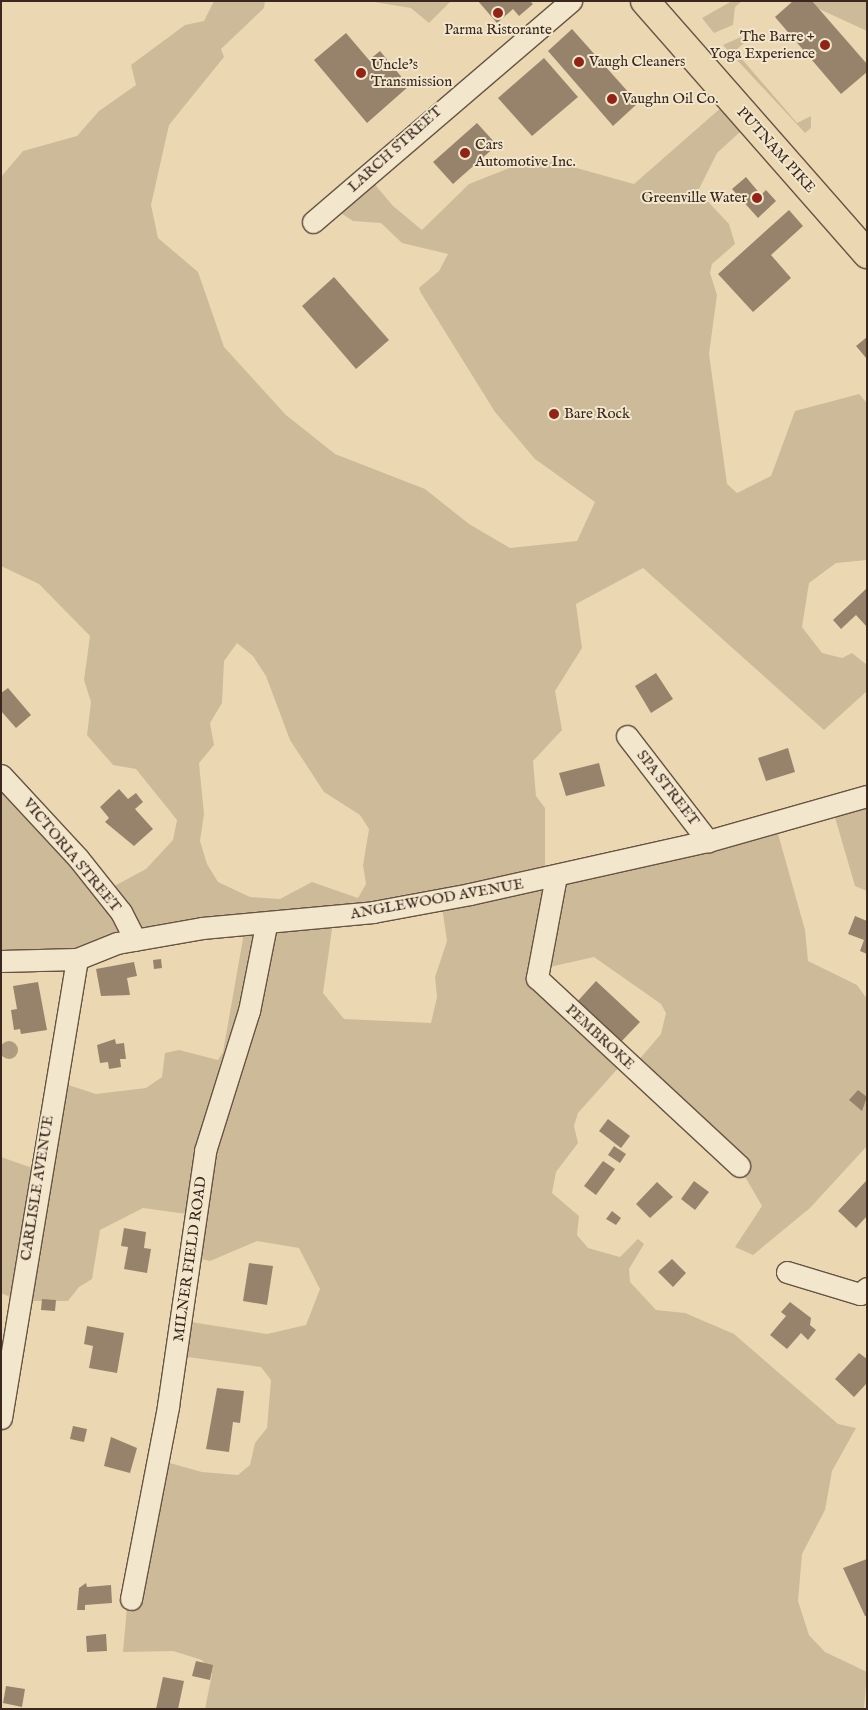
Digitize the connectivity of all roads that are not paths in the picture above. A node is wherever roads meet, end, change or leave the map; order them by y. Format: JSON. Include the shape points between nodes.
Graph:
{"nodes":[{"id":1,"x":570,"y":1,"type":"edge"},
{"id":2,"x":645,"y":1,"type":"edge"},
{"id":3,"x":313,"y":222,"type":"dead end"},
{"id":4,"x":867,"y":254,"type":"edge"},
{"id":5,"x":627,"y":736,"type":"dead end"},
{"id":6,"x":1,"y":775,"type":"edge"},
{"id":7,"x":867,"y":796,"type":"edge"},
{"id":8,"x":708,"y":841,"type":"junction"},
{"id":9,"x":556,"y":876,"type":"junction"},
{"id":10,"x":266,"y":925,"type":"junction"},
{"id":11,"x":135,"y":940,"type":"junction"},
{"id":12,"x":76,"y":958,"type":"junction"},
{"id":13,"x":1,"y":961,"type":"edge"},
{"id":14,"x":739,"y":1166,"type":"dead end"},
{"id":15,"x":787,"y":1272,"type":"dead end"},
{"id":16,"x":864,"y":1291,"type":"edge"},
{"id":17,"x":1,"y":1418,"type":"edge"},
{"id":18,"x":131,"y":1599,"type":"dead end"}],
"edges":[{"from":1,"to":3,"type":"street","name":"LARCH STREET"},
{"from":2,"to":4,"type":"main road","name":"PUTNAM PIKE"},
{"from":5,"to":8,"type":"street","name":"SPA STREET"},
{"from":6,"to":11,"type":"street","name":"VICTORIA STREET","via":[[78,858],[121,912]]},
{"from":7,"to":8,"type":"street","name":"ANGLEWOOD AVENUE"},
{"from":8,"to":9,"type":"street","name":"ANGLEWOOD AVENUE"},
{"from":9,"to":10,"type":"street","name":"ANGLEWOOD AVENUE","via":[[379,911]]},
{"from":9,"to":14,"type":"street","name":"PEMBROKE","via":[[537,978]]},
{"from":10,"to":11,"type":"street","name":"ANGLEWOOD AVENUE","via":[[202,928]]},
{"from":10,"to":18,"type":"street","name":"MILNER FIELD ROAD","via":[[249,1011],[205,1152],[168,1406]]},
{"from":11,"to":12,"type":"street","name":"ANGLEWOOD AVENUE"},
{"from":12,"to":13,"type":"street","name":"ANGLEWOOD AVENUE"},
{"from":12,"to":17,"type":"street","name":"CARLISLE AVENUE"},
{"from":15,"to":16,"type":"street"}]}
